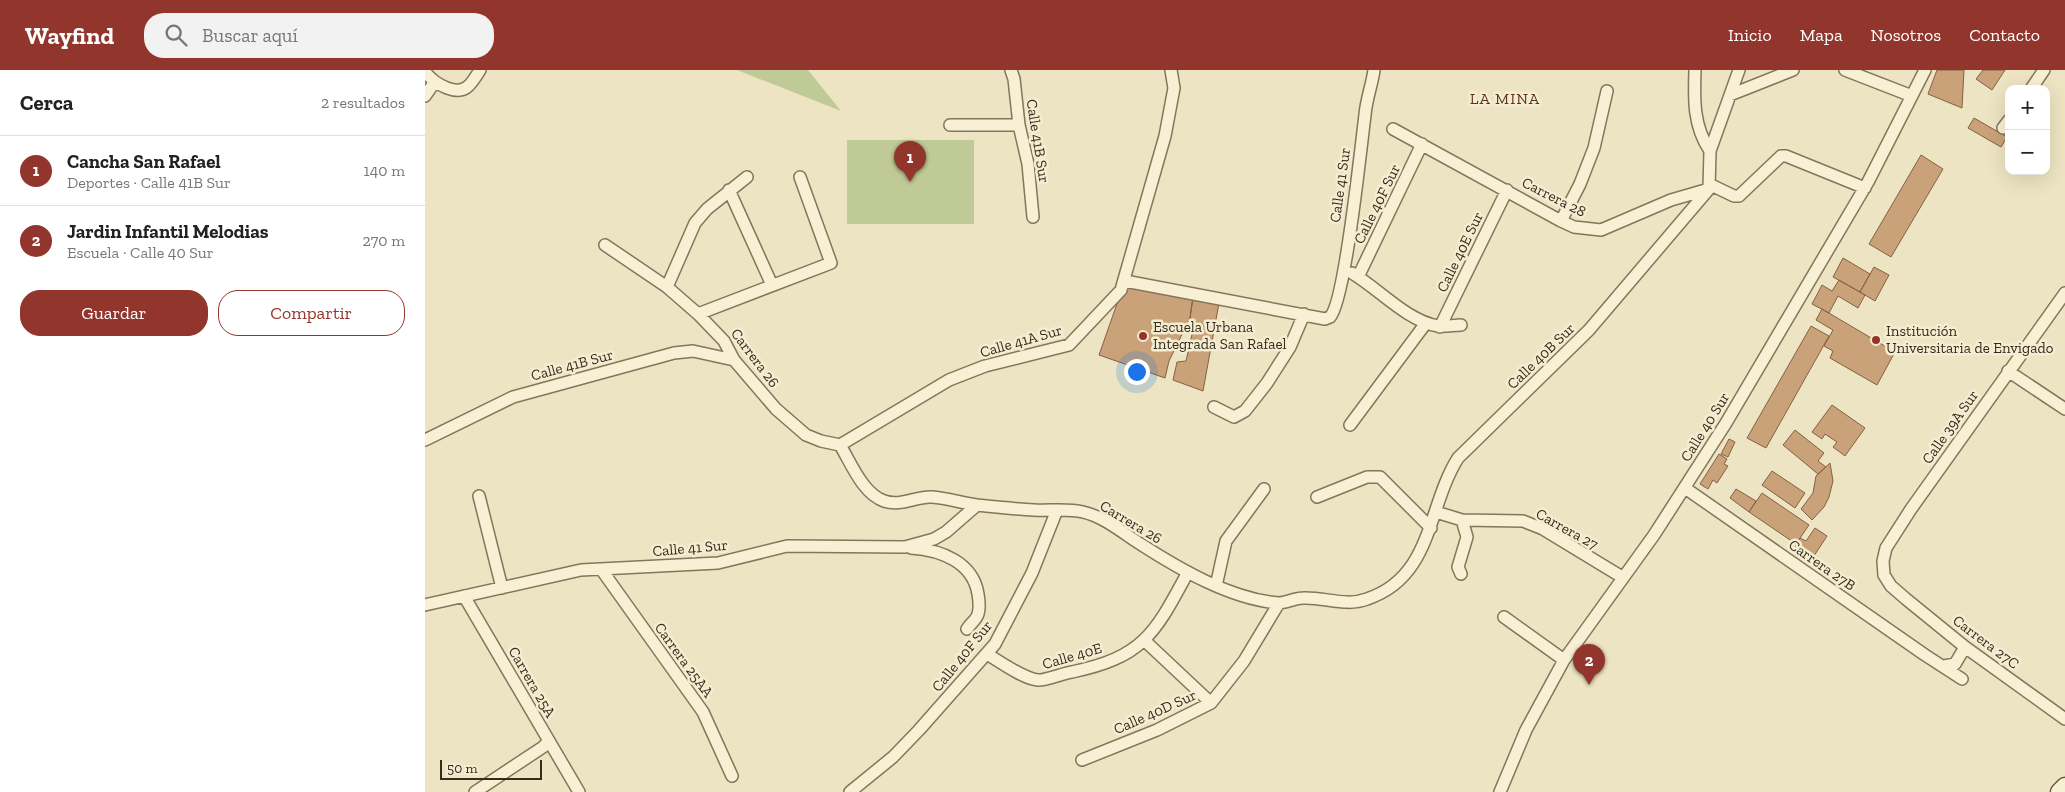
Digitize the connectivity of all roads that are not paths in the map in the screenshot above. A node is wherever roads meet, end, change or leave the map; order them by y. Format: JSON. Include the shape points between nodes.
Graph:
{"nodes":[{"id":1,"x":480,"y":70,"type":"edge"},
{"id":2,"x":1011,"y":70,"type":"edge"},
{"id":3,"x":1171,"y":70,"type":"edge"},
{"id":4,"x":1374,"y":70,"type":"edge"},
{"id":5,"x":1695,"y":70,"type":"edge"},
{"id":6,"x":1739,"y":70,"type":"edge"},
{"id":7,"x":1793,"y":70,"type":"edge"},
{"id":8,"x":1845,"y":70,"type":"edge"},
{"id":9,"x":1925,"y":70,"type":"edge"},
{"id":10,"x":2044,"y":70,"type":"edge"},
{"id":11,"x":425,"y":72,"type":"edge"},
{"id":12,"x":434,"y":83,"type":"junction"},
{"id":13,"x":2034,"y":85,"type":"edge"},
{"id":14,"x":1607,"y":90,"type":"dead end"},
{"id":15,"x":1730,"y":95,"type":"junction"},
{"id":16,"x":425,"y":96,"type":"edge"},
{"id":17,"x":1912,"y":96,"type":"junction"},
{"id":18,"x":950,"y":125,"type":"dead end"},
{"id":19,"x":1019,"y":126,"type":"junction"},
{"id":20,"x":1393,"y":129,"type":"dead end"},
{"id":21,"x":1422,"y":144,"type":"junction"},
{"id":22,"x":1709,"y":151,"type":"junction"},
{"id":23,"x":747,"y":177,"type":"dead end"},
{"id":24,"x":800,"y":178,"type":"dead end"},
{"id":25,"x":1709,"y":186,"type":"junction"},
{"id":26,"x":1865,"y":188,"type":"junction"},
{"id":27,"x":729,"y":190,"type":"junction"},
{"id":28,"x":1507,"y":190,"type":"junction"},
{"id":29,"x":1033,"y":217,"type":"dead end"},
{"id":30,"x":1561,"y":221,"type":"junction"},
{"id":31,"x":605,"y":245,"type":"dead end"},
{"id":32,"x":1344,"y":268,"type":"junction"},
{"id":33,"x":1358,"y":277,"type":"junction"},
{"id":34,"x":1125,"y":281,"type":"junction"},
{"id":35,"x":772,"y":285,"type":"junction"},
{"id":36,"x":667,"y":287,"type":"junction"},
{"id":37,"x":2065,"y":293,"type":"edge"},
{"id":38,"x":698,"y":314,"type":"junction"},
{"id":39,"x":1304,"y":314,"type":"junction"},
{"id":40,"x":1426,"y":323,"type":"junction"},
{"id":41,"x":1461,"y":324,"type":"dead end"},
{"id":42,"x":1440,"y":327,"type":"junction"},
{"id":43,"x":734,"y":360,"type":"junction"},
{"id":44,"x":2008,"y":371,"type":"junction"},
{"id":45,"x":1214,"y":407,"type":"dead end"},
{"id":46,"x":2065,"y":409,"type":"edge"},
{"id":47,"x":1350,"y":425,"type":"dead end"},
{"id":48,"x":425,"y":440,"type":"edge"},
{"id":49,"x":840,"y":445,"type":"junction"},
{"id":50,"x":1685,"y":488,"type":"junction"},
{"id":51,"x":1265,"y":489,"type":"dead end"},
{"id":52,"x":479,"y":496,"type":"dead end"},
{"id":53,"x":1317,"y":497,"type":"dead end"},
{"id":54,"x":977,"y":505,"type":"junction"},
{"id":55,"x":1057,"y":510,"type":"junction"},
{"id":56,"x":1436,"y":512,"type":"junction"},
{"id":57,"x":1462,"y":520,"type":"junction"},
{"id":58,"x":1431,"y":528,"type":"junction"},
{"id":59,"x":905,"y":547,"type":"junction"},
{"id":60,"x":601,"y":569,"type":"junction"},
{"id":61,"x":1188,"y":572,"type":"junction"},
{"id":62,"x":1461,"y":574,"type":"dead end"},
{"id":63,"x":1622,"y":577,"type":"junction"},
{"id":64,"x":1393,"y":585,"type":"joint"},
{"id":65,"x":1216,"y":586,"type":"junction"},
{"id":66,"x":1891,"y":586,"type":"joint"},
{"id":67,"x":502,"y":588,"type":"junction"},
{"id":68,"x":464,"y":596,"type":"junction"},
{"id":69,"x":1279,"y":603,"type":"junction"},
{"id":70,"x":425,"y":605,"type":"edge"},
{"id":71,"x":1504,"y":617,"type":"dead end"},
{"id":72,"x":967,"y":629,"type":"dead end"},
{"id":73,"x":1145,"y":641,"type":"junction"},
{"id":74,"x":1965,"y":647,"type":"junction"},
{"id":75,"x":987,"y":654,"type":"junction"},
{"id":76,"x":1564,"y":660,"type":"junction"},
{"id":77,"x":1943,"y":666,"type":"junction"},
{"id":78,"x":1962,"y":679,"type":"dead end"},
{"id":79,"x":1211,"y":703,"type":"junction"},
{"id":80,"x":2065,"y":719,"type":"edge"},
{"id":81,"x":548,"y":742,"type":"junction"},
{"id":82,"x":1082,"y":760,"type":"dead end"},
{"id":83,"x":732,"y":776,"type":"dead end"},
{"id":84,"x":2065,"y":786,"type":"edge"},
{"id":85,"x":577,"y":788,"type":"edge"},
{"id":86,"x":475,"y":792,"type":"edge"},
{"id":87,"x":850,"y":792,"type":"edge"},
{"id":88,"x":1500,"y":792,"type":"edge"},
{"id":89,"x":2059,"y":792,"type":"edge"}],
"edges":[{"from":1,"to":12,"type":"street","via":[[461,91]]},
{"from":2,"to":19,"type":"street","name":"Calle 41B Sur"},
{"from":3,"to":34,"type":"street","name":"Calle 41A Sur","via":[[1174,88],[1165,136]]},
{"from":4,"to":32,"type":"street","name":"Calle 41 Sur"},
{"from":5,"to":22,"type":"street","via":[[1695,112]]},
{"from":6,"to":15,"type":"street"},
{"from":7,"to":15,"type":"street"},
{"from":8,"to":17,"type":"street"},
{"from":9,"to":17,"type":"street","name":"Calle 40 Sur"},
{"from":10,"to":13,"type":"street"},
{"from":11,"to":12,"type":"street"},
{"from":12,"to":16,"type":"street"},
{"from":14,"to":30,"type":"street","via":[[1594,148]]},
{"from":15,"to":22,"type":"street"},
{"from":17,"to":26,"type":"street","name":"Calle 40 Sur"},
{"from":18,"to":19,"type":"street"},
{"from":19,"to":29,"type":"street","name":"Calle 41B Sur","via":[[1028,164]]},
{"from":20,"to":21,"type":"street","name":"Carrera 28"},
{"from":21,"to":28,"type":"street","name":"Carrera 28"},
{"from":21,"to":33,"type":"street","name":"Calle 40F Sur"},
{"from":22,"to":25,"type":"street"},
{"from":23,"to":27,"type":"street"},
{"from":24,"to":35,"type":"street","via":[[831,263]]},
{"from":25,"to":26,"type":"street","via":[[1739,196],[1777,159],[1786,156]]},
{"from":25,"to":30,"type":"street","name":"Carrera 28","via":[[1601,230],[1574,227]]},
{"from":25,"to":56,"type":"street","name":"Calle 40B Sur","via":[[1589,330],[1458,458],[1449,471]]},
{"from":26,"to":50,"type":"street","name":"Calle 40 Sur"},
{"from":27,"to":35,"type":"street"},
{"from":27,"to":36,"type":"street","via":[[695,223]]},
{"from":28,"to":30,"type":"street","name":"Carrera 28"},
{"from":28,"to":42,"type":"street","name":"Calle 40E Sur"},
{"from":31,"to":36,"type":"street","name":"Carrera 26"},
{"from":32,"to":33,"type":"street"},
{"from":32,"to":39,"type":"street","name":"Calle 41 Sur","via":[[1333,314],[1325,319]]},
{"from":33,"to":40,"type":"street"},
{"from":34,"to":39,"type":"street"},
{"from":34,"to":49,"type":"street","name":"Calle 41A Sur","via":[[1121,290],[1069,345],[985,366],[949,380]]},
{"from":35,"to":38,"type":"street"},
{"from":36,"to":38,"type":"street","name":"Carrera 26"},
{"from":37,"to":44,"type":"street","name":"Calle 39A Sur"},
{"from":38,"to":43,"type":"street","name":"Carrera 26","via":[[724,341]]},
{"from":39,"to":45,"type":"street","via":[[1290,347],[1245,412],[1234,416]]},
{"from":40,"to":42,"type":"street"},
{"from":40,"to":47,"type":"street"},
{"from":41,"to":42,"type":"street"},
{"from":43,"to":48,"type":"street","name":"Calle 41B Sur","via":[[693,351],[674,352],[513,397]]},
{"from":43,"to":49,"type":"street","name":"Carrera 26","via":[[775,409],[806,435]]},
{"from":44,"to":46,"type":"street"},
{"from":44,"to":66,"type":"street","name":"Calle 39A Sur","via":[[1886,548],[1884,575]]},
{"from":49,"to":54,"type":"street","name":"Carrera 26","via":[[865,485],[883,501],[898,504],[931,496]]},
{"from":50,"to":63,"type":"street","name":"Calle 40 Sur"},
{"from":50,"to":77,"type":"street","name":"Carrera 27B"},
{"from":51,"to":65,"type":"street","via":[[1226,541]]},
{"from":52,"to":67,"type":"street"},
{"from":53,"to":58,"type":"street","via":[[1367,477],[1380,477]]},
{"from":54,"to":55,"type":"street","name":"Carrera 26"},
{"from":54,"to":59,"type":"street","name":"Calle 41 Sur","via":[[934,539]]},
{"from":55,"to":61,"type":"street","name":"Carrera 26","via":[[1081,511],[1099,518]]},
{"from":55,"to":75,"type":"street","name":"Calle 40F Sur","via":[[1032,573],[1003,631]]},
{"from":56,"to":57,"type":"street","name":"Carrera 27"},
{"from":56,"to":58,"type":"street","name":"Calle 40B Sur"},
{"from":57,"to":62,"type":"street","via":[[1467,537],[1457,567]]},
{"from":57,"to":63,"type":"street","name":"Carrera 27","via":[[1523,522],[1543,529]]},
{"from":58,"to":64,"type":"street","name":"Calle 40B Sur","via":[[1413,564]]},
{"from":59,"to":60,"type":"street","name":"Calle 41 Sur","via":[[787,546],[718,564]]},
{"from":59,"to":72,"type":"street","via":[[934,551],[957,561],[971,574],[978,593],[979,609]]},
{"from":60,"to":67,"type":"street","name":"Calle 41 Sur","via":[[581,570]]},
{"from":60,"to":83,"type":"street","name":"Carrera 25AA","via":[[703,712]]},
{"from":61,"to":65,"type":"street","name":"Carrera 26"},
{"from":61,"to":73,"type":"street","name":"Calle 40E","via":[[1167,612]]},
{"from":63,"to":76,"type":"street","name":"Calle 40 Sur"},
{"from":64,"to":69,"type":"street","name":"Carrera 26","via":[[1358,602],[1303,598]]},
{"from":65,"to":69,"type":"street","name":"Carrera 26"},
{"from":66,"to":74,"type":"street","name":"Carrera 27C"},
{"from":67,"to":68,"type":"street","name":"Calle 41 Sur"},
{"from":68,"to":70,"type":"street","name":"Calle 41 Sur"},
{"from":68,"to":81,"type":"street","name":"Carrera 25A"},
{"from":69,"to":79,"type":"street","name":"Calle 40D Sur","via":[[1244,661]]},
{"from":71,"to":76,"type":"street"},
{"from":73,"to":75,"type":"street","name":"Calle 40E","via":[[1099,665],[1040,681]]},
{"from":73,"to":79,"type":"street"},
{"from":74,"to":77,"type":"street","via":[[1955,664]]},
{"from":74,"to":80,"type":"street","name":"Carrera 27C"},
{"from":75,"to":87,"type":"street","name":"Calle 40F Sur","via":[[899,751]]},
{"from":76,"to":88,"type":"street","name":"Calle 40 Sur","via":[[1526,730]]},
{"from":77,"to":78,"type":"street","name":"Carrera 27B"},
{"from":79,"to":82,"type":"street","name":"Calle 40D Sur","via":[[1157,730]]},
{"from":81,"to":85,"type":"street","name":"Carrera 25A"},
{"from":81,"to":86,"type":"street"},
{"from":84,"to":89,"type":"street"}]}
